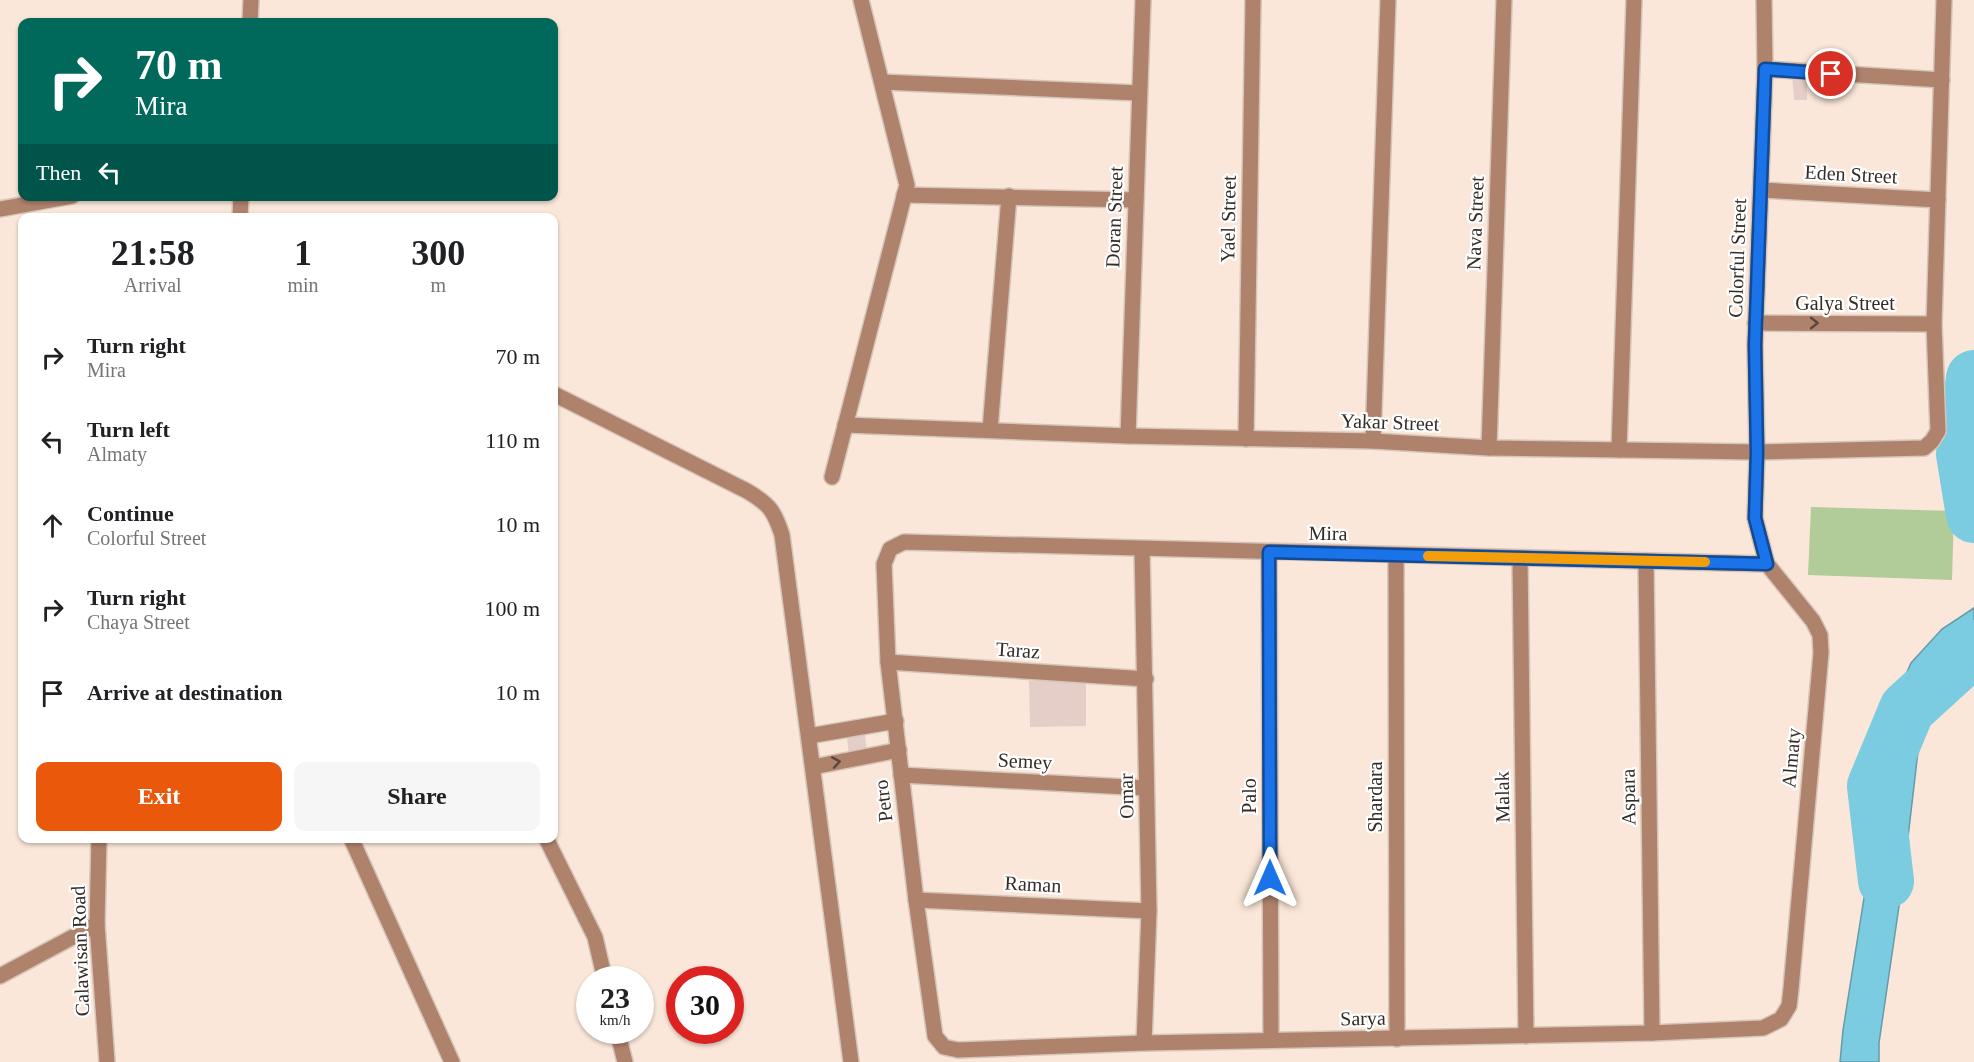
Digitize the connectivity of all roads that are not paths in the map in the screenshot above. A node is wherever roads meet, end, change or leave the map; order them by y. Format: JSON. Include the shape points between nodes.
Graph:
{"nodes":[{"id":1,"x":251,"y":0,"type":"edge"},
{"id":2,"x":861,"y":0,"type":"edge"},
{"id":3,"x":1143,"y":0,"type":"edge"},
{"id":4,"x":1253,"y":0,"type":"edge"},
{"id":5,"x":1388,"y":0,"type":"edge"},
{"id":6,"x":1504,"y":0,"type":"edge"},
{"id":7,"x":1634,"y":0,"type":"edge"},
{"id":8,"x":1764,"y":0,"type":"edge"},
{"id":9,"x":1944,"y":0,"type":"edge"},
{"id":10,"x":250,"y":18,"type":"edge"},
{"id":11,"x":1765,"y":69,"type":"junction"},
{"id":12,"x":1942,"y":80,"type":"junction"},
{"id":13,"x":882,"y":82,"type":"junction"},
{"id":14,"x":1139,"y":93,"type":"junction"},
{"id":15,"x":1761,"y":190,"type":"junction"},
{"id":16,"x":904,"y":195,"type":"junction"},
{"id":17,"x":1009,"y":196,"type":"junction"},
{"id":18,"x":1136,"y":200,"type":"junction"},
{"id":19,"x":1938,"y":200,"type":"junction"},
{"id":20,"x":44,"y":201,"type":"edge"},
{"id":21,"x":0,"y":209,"type":"edge"},
{"id":22,"x":1755,"y":323,"type":"junction"},
{"id":23,"x":1934,"y":324,"type":"junction"},
{"id":24,"x":558,"y":396,"type":"edge"},
{"id":25,"x":845,"y":424,"type":"junction"},
{"id":26,"x":990,"y":430,"type":"junction"},
{"id":27,"x":1128,"y":436,"type":"junction"},
{"id":28,"x":1246,"y":439,"type":"junction"},
{"id":29,"x":1373,"y":441,"type":"junction"},
{"id":30,"x":1489,"y":448,"type":"junction"},
{"id":31,"x":1619,"y":450,"type":"junction"},
{"id":32,"x":1757,"y":452,"type":"junction"},
{"id":33,"x":832,"y":477,"type":"dead end"},
{"id":34,"x":1755,"y":518,"type":"joint"},
{"id":35,"x":890,"y":549,"type":"joint"},
{"id":36,"x":1142,"y":549,"type":"junction"},
{"id":37,"x":1269,"y":552,"type":"junction"},
{"id":38,"x":1396,"y":555,"type":"junction"},
{"id":39,"x":1520,"y":558,"type":"junction"},
{"id":40,"x":1646,"y":561,"type":"junction"},
{"id":41,"x":1767,"y":564,"type":"junction"},
{"id":42,"x":888,"y":662,"type":"junction"},
{"id":43,"x":1146,"y":679,"type":"junction"},
{"id":44,"x":896,"y":721,"type":"junction"},
{"id":45,"x":809,"y":736,"type":"junction"},
{"id":46,"x":898,"y":750,"type":"junction"},
{"id":47,"x":813,"y":767,"type":"junction"},
{"id":48,"x":901,"y":775,"type":"junction"},
{"id":49,"x":1146,"y":788,"type":"junction"},
{"id":50,"x":99,"y":843,"type":"edge"},
{"id":51,"x":353,"y":843,"type":"edge"},
{"id":52,"x":548,"y":843,"type":"edge"},
{"id":53,"x":916,"y":900,"type":"junction"},
{"id":54,"x":1149,"y":910,"type":"junction"},
{"id":55,"x":97,"y":924,"type":"junction"},
{"id":56,"x":602,"y":966,"type":"edge"},
{"id":57,"x":0,"y":976,"type":"edge"},
{"id":58,"x":1781,"y":1018,"type":"joint"},
{"id":59,"x":1652,"y":1033,"type":"junction"},
{"id":60,"x":1526,"y":1036,"type":"junction"},
{"id":61,"x":1396,"y":1039,"type":"junction"},
{"id":62,"x":1271,"y":1040,"type":"junction"},
{"id":63,"x":1144,"y":1043,"type":"junction"},
{"id":64,"x":620,"y":1044,"type":"edge"},
{"id":65,"x":944,"y":1047,"type":"joint"},
{"id":66,"x":107,"y":1062,"type":"edge"},
{"id":67,"x":452,"y":1062,"type":"edge"},
{"id":68,"x":625,"y":1062,"type":"edge"},
{"id":69,"x":851,"y":1062,"type":"edge"}],
"edges":[{"from":1,"to":10,"type":"street"},
{"from":2,"to":13,"type":"street"},
{"from":3,"to":14,"type":"street","name":"Doran Street"},
{"from":4,"to":28,"type":"street","name":"Yael Street"},
{"from":5,"to":29,"type":"street"},
{"from":6,"to":30,"type":"street","name":"Nava Street"},
{"from":7,"to":31,"type":"street"},
{"from":8,"to":11,"type":"street","name":"Colorful Street"},
{"from":9,"to":12,"type":"street"},
{"from":11,"to":12,"type":"street"},
{"from":11,"to":15,"type":"street","name":"Colorful Street"},
{"from":12,"to":19,"type":"street"},
{"from":13,"to":14,"type":"street"},
{"from":13,"to":16,"type":"street","via":[[907,185]]},
{"from":14,"to":18,"type":"street","name":"Doran Street"},
{"from":15,"to":19,"type":"street","name":"Eden Street"},
{"from":15,"to":22,"type":"street","name":"Colorful Street"},
{"from":16,"to":17,"type":"street"},
{"from":16,"to":25,"type":"street"},
{"from":17,"to":18,"type":"street"},
{"from":17,"to":26,"type":"street"},
{"from":18,"to":27,"type":"street","name":"Doran Street"},
{"from":19,"to":23,"type":"street"},
{"from":20,"to":21,"type":"street"},
{"from":22,"to":23,"type":"street","name":"Galya Street","one_way":true},
{"from":22,"to":32,"type":"street","name":"Colorful Street"},
{"from":23,"to":32,"type":"street","name":"Yakar Street","via":[[1938,431],[1924,448]]},
{"from":24,"to":45,"type":"street","via":[[766,502],[782,535]]},
{"from":25,"to":26,"type":"street","name":"Yakar Street"},
{"from":25,"to":33,"type":"street"},
{"from":26,"to":27,"type":"street","name":"Yakar Street"},
{"from":27,"to":28,"type":"street","name":"Yakar Street"},
{"from":28,"to":29,"type":"street","name":"Yakar Street"},
{"from":29,"to":30,"type":"street","name":"Yakar Street"},
{"from":30,"to":31,"type":"street","name":"Yakar Street"},
{"from":31,"to":32,"type":"street","name":"Yakar Street"},
{"from":32,"to":34,"type":"street","name":"Colorful Street"},
{"from":34,"to":41,"type":"street","name":"Almaty"},
{"from":35,"to":36,"type":"street","name":"Mira","via":[[904,542]]},
{"from":35,"to":42,"type":"street","name":"Petro","via":[[884,564]]},
{"from":36,"to":37,"type":"street","name":"Mira"},
{"from":36,"to":43,"type":"street","name":"Omar"},
{"from":37,"to":38,"type":"street","name":"Mira"},
{"from":37,"to":62,"type":"street","name":"Palo"},
{"from":38,"to":39,"type":"street","name":"Mira"},
{"from":38,"to":61,"type":"street","name":"Shardara"},
{"from":39,"to":40,"type":"street","name":"Mira"},
{"from":39,"to":60,"type":"street","name":"Malak"},
{"from":40,"to":41,"type":"street","name":"Mira"},
{"from":40,"to":59,"type":"street","name":"Aspara"},
{"from":41,"to":58,"type":"street","name":"Almaty","via":[[1812,621],[1820,635],[1821,653],[1791,989],[1789,1006]]},
{"from":42,"to":43,"type":"street","name":"Taraz"},
{"from":42,"to":44,"type":"street","name":"Petro"},
{"from":43,"to":49,"type":"street","name":"Omar"},
{"from":44,"to":45,"type":"street"},
{"from":44,"to":46,"type":"street","name":"Petro"},
{"from":45,"to":47,"type":"street"},
{"from":47,"to":46,"type":"street","one_way":true},
{"from":46,"to":48,"type":"street","name":"Petro"},
{"from":47,"to":69,"type":"street"},
{"from":48,"to":49,"type":"street","name":"Semey"},
{"from":48,"to":53,"type":"street","name":"Petro"},
{"from":49,"to":54,"type":"street","name":"Omar"},
{"from":50,"to":55,"type":"street","name":"Calawisan Road"},
{"from":51,"to":67,"type":"street"},
{"from":52,"to":56,"type":"street","via":[[595,937]]},
{"from":53,"to":54,"type":"street","name":"Raman"},
{"from":53,"to":65,"type":"street","name":"Petro","via":[[935,1036]]},
{"from":54,"to":63,"type":"street","name":"Omar"},
{"from":55,"to":57,"type":"street"},
{"from":55,"to":66,"type":"street","name":"Calawisan Road"},
{"from":58,"to":59,"type":"street","name":"Sarya","via":[[1763,1028]]},
{"from":59,"to":60,"type":"street","name":"Sarya"},
{"from":60,"to":61,"type":"street","name":"Sarya"},
{"from":61,"to":62,"type":"street","name":"Sarya"},
{"from":62,"to":63,"type":"street","name":"Sarya"},
{"from":63,"to":65,"type":"street","name":"Sarya","via":[[958,1050]]},
{"from":64,"to":68,"type":"street"}]}
